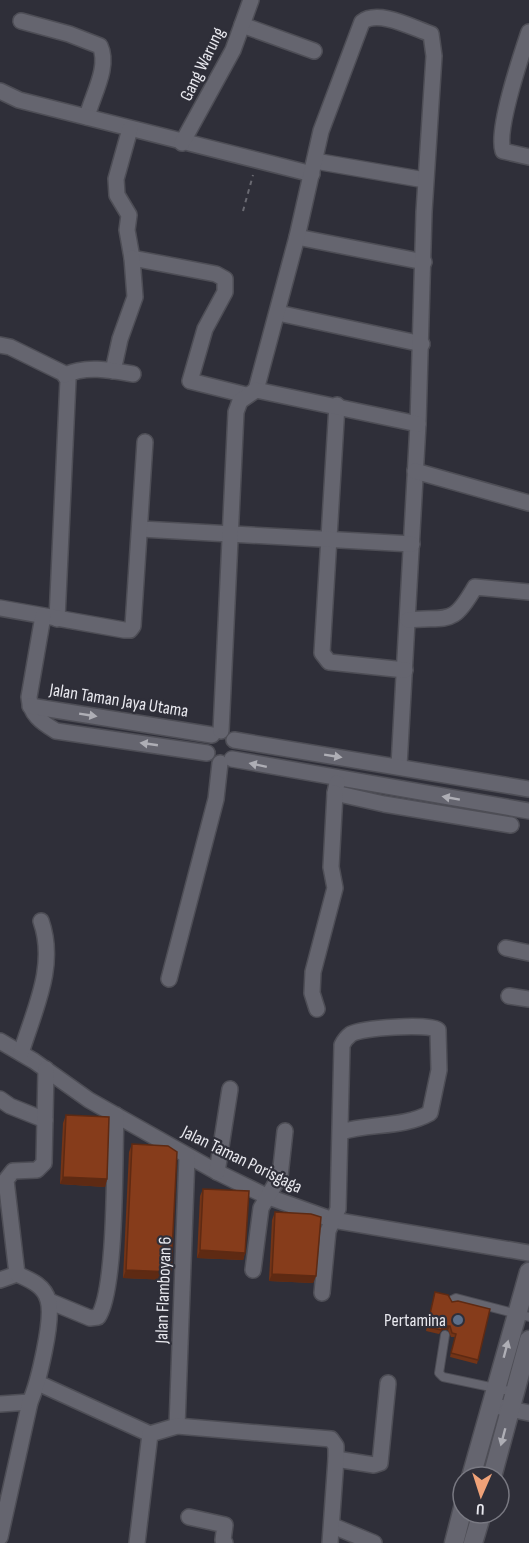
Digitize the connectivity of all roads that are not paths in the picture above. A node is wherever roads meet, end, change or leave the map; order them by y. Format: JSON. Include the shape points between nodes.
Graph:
{"nodes":[{"id":1,"x":251,"y":0,"type":"edge"},
{"id":2,"x":21,"y":21,"type":"dead end"},
{"id":3,"x":242,"y":25,"type":"junction"},
{"id":4,"x":529,"y":32,"type":"edge"},
{"id":5,"x":314,"y":51,"type":"dead end"},
{"id":6,"x":523,"y":75,"type":"edge"},
{"id":7,"x":0,"y":92,"type":"edge"},
{"id":8,"x":87,"y":117,"type":"junction"},
{"id":9,"x":130,"y":129,"type":"junction"},
{"id":10,"x":182,"y":143,"type":"junction"},
{"id":11,"x":529,"y":157,"type":"edge"},
{"id":12,"x":314,"y":168,"type":"junction"},
{"id":13,"x":425,"y":180,"type":"junction"},
{"id":14,"x":297,"y":237,"type":"junction"},
{"id":15,"x":132,"y":258,"type":"junction"},
{"id":16,"x":424,"y":262,"type":"junction"},
{"id":17,"x":278,"y":313,"type":"junction"},
{"id":18,"x":422,"y":344,"type":"junction"},
{"id":19,"x":0,"y":345,"type":"edge"},
{"id":20,"x":113,"y":371,"type":"junction"},
{"id":21,"x":133,"y":374,"type":"dead end"},
{"id":22,"x":65,"y":375,"type":"junction"},
{"id":23,"x":251,"y":392,"type":"junction"},
{"id":24,"x":337,"y":405,"type":"junction"},
{"id":25,"x":418,"y":424,"type":"junction"},
{"id":26,"x":145,"y":442,"type":"dead end"},
{"id":27,"x":415,"y":471,"type":"junction"},
{"id":28,"x":529,"y":504,"type":"edge"},
{"id":29,"x":141,"y":529,"type":"junction"},
{"id":30,"x":231,"y":534,"type":"junction"},
{"id":31,"x":329,"y":540,"type":"junction"},
{"id":32,"x":412,"y":544,"type":"junction"},
{"id":33,"x":529,"y":591,"type":"edge"},
{"id":34,"x":0,"y":608,"type":"edge"},
{"id":35,"x":50,"y":618,"type":"junction"},
{"id":36,"x":408,"y":620,"type":"junction"},
{"id":37,"x":405,"y":670,"type":"junction"},
{"id":38,"x":30,"y":706,"type":"junction"},
{"id":39,"x":222,"y":736,"type":"junction"},
{"id":40,"x":207,"y":753,"type":"junction"},
{"id":41,"x":226,"y":761,"type":"junction"},
{"id":42,"x":399,"y":766,"type":"junction"},
{"id":43,"x":336,"y":786,"type":"junction"},
{"id":44,"x":387,"y":787,"type":"junction"},
{"id":45,"x":529,"y":789,"type":"edge"},
{"id":46,"x":384,"y":804,"type":"junction"},
{"id":47,"x":489,"y":804,"type":"junction"},
{"id":48,"x":529,"y":811,"type":"edge"},
{"id":49,"x":486,"y":821,"type":"junction"},
{"id":50,"x":511,"y":825,"type":"dead end"},
{"id":51,"x":41,"y":921,"type":"dead end"},
{"id":52,"x":506,"y":948,"type":"dead end"},
{"id":53,"x":529,"y":953,"type":"edge"},
{"id":54,"x":169,"y":980,"type":"dead end"},
{"id":55,"x":509,"y":996,"type":"dead end"},
{"id":56,"x":529,"y":999,"type":"edge"},
{"id":57,"x":317,"y":1009,"type":"dead end"},
{"id":58,"x":0,"y":1041,"type":"edge"},
{"id":59,"x":21,"y":1053,"type":"junction"},
{"id":60,"x":46,"y":1069,"type":"junction"},
{"id":61,"x":230,"y":1089,"type":"dead end"},
{"id":62,"x":0,"y":1099,"type":"edge"},
{"id":63,"x":116,"y":1115,"type":"junction"},
{"id":64,"x":45,"y":1120,"type":"junction"},
{"id":65,"x":285,"y":1131,"type":"dead end"},
{"id":66,"x":341,"y":1132,"type":"junction"},
{"id":67,"x":187,"y":1156,"type":"junction"},
{"id":68,"x":217,"y":1173,"type":"junction"},
{"id":69,"x":266,"y":1196,"type":"junction"},
{"id":70,"x":4,"y":1202,"type":"edge"},
{"id":71,"x":333,"y":1220,"type":"junction"},
{"id":72,"x":529,"y":1253,"type":"edge"},
{"id":73,"x":253,"y":1270,"type":"dead end"},
{"id":74,"x":529,"y":1272,"type":"edge"},
{"id":75,"x":17,"y":1274,"type":"junction"},
{"id":76,"x":0,"y":1280,"type":"edge"},
{"id":77,"x":322,"y":1293,"type":"dead end"},
{"id":78,"x":452,"y":1300,"type":"edge"},
{"id":79,"x":49,"y":1301,"type":"junction"},
{"id":80,"x":523,"y":1315,"type":"edge"},
{"id":81,"x":445,"y":1335,"type":"dead end"},
{"id":82,"x":529,"y":1340,"type":"edge"},
{"id":83,"x":38,"y":1383,"type":"junction"},
{"id":84,"x":388,"y":1383,"type":"dead end"},
{"id":85,"x":493,"y":1396,"type":"junction"},
{"id":86,"x":30,"y":1402,"type":"junction"},
{"id":87,"x":0,"y":1404,"type":"edge"},
{"id":88,"x":519,"y":1407,"type":"edge"},
{"id":89,"x":177,"y":1426,"type":"junction"},
{"id":90,"x":150,"y":1434,"type":"junction"},
{"id":91,"x":336,"y":1459,"type":"junction"},
{"id":92,"x":474,"y":1465,"type":"edge"},
{"id":93,"x":497,"y":1465,"type":"edge"},
{"id":94,"x":189,"y":1517,"type":"dead end"},
{"id":95,"x":464,"y":1525,"type":"edge"},
{"id":96,"x":472,"y":1525,"type":"edge"},
{"id":97,"x":333,"y":1526,"type":"junction"},
{"id":98,"x":0,"y":1536,"type":"edge"},
{"id":99,"x":137,"y":1543,"type":"edge"},
{"id":100,"x":225,"y":1543,"type":"edge"},
{"id":101,"x":330,"y":1543,"type":"edge"},
{"id":102,"x":374,"y":1543,"type":"edge"},
{"id":103,"x":454,"y":1543,"type":"edge"},
{"id":104,"x":473,"y":1543,"type":"edge"}],
"edges":[{"from":1,"to":3,"type":"street","name":"Gang Warung"},
{"from":2,"to":8,"type":"street","via":[[100,46],[103,54],[99,80]]},
{"from":3,"to":5,"type":"street"},
{"from":3,"to":10,"type":"street","name":"Gang Warung","via":[[233,50]]},
{"from":4,"to":6,"type":"street"},
{"from":6,"to":11,"type":"street","via":[[506,111],[501,144],[503,151]]},
{"from":7,"to":8,"type":"street"},
{"from":8,"to":9,"type":"street"},
{"from":9,"to":10,"type":"street"},
{"from":9,"to":15,"type":"street","via":[[116,179],[117,195],[129,215],[127,230]]},
{"from":10,"to":12,"type":"street","via":[[257,161]]},
{"from":12,"to":13,"type":"street"},
{"from":12,"to":13,"type":"street","via":[[321,131],[362,22],[369,17],[432,36]]},
{"from":12,"to":14,"type":"street"},
{"from":13,"to":16,"type":"street"},
{"from":14,"to":16,"type":"street"},
{"from":14,"to":17,"type":"street"},
{"from":15,"to":20,"type":"street","via":[[135,297]]},
{"from":15,"to":23,"type":"street","via":[[225,279],[225,292],[205,329],[190,381]]},
{"from":16,"to":18,"type":"street"},
{"from":17,"to":18,"type":"street"},
{"from":17,"to":23,"type":"street"},
{"from":18,"to":25,"type":"street"},
{"from":19,"to":22,"type":"street"},
{"from":20,"to":21,"type":"street"},
{"from":20,"to":22,"type":"street","via":[[83,370]]},
{"from":22,"to":35,"type":"street","via":[[70,388]]},
{"from":23,"to":24,"type":"street"},
{"from":23,"to":30,"type":"street","via":[[240,401],[236,412]]},
{"from":24,"to":25,"type":"street"},
{"from":24,"to":31,"type":"street"},
{"from":25,"to":27,"type":"street"},
{"from":26,"to":29,"type":"street"},
{"from":27,"to":28,"type":"street"},
{"from":27,"to":32,"type":"street"},
{"from":29,"to":30,"type":"street"},
{"from":29,"to":35,"type":"street","via":[[135,615],[130,630]]},
{"from":30,"to":31,"type":"street"},
{"from":30,"to":39,"type":"street"},
{"from":31,"to":32,"type":"street"},
{"from":31,"to":37,"type":"street","via":[[322,653],[325,659]]},
{"from":32,"to":36,"type":"street"},
{"from":33,"to":36,"type":"street","via":[[475,587],[465,607],[454,617]]},
{"from":34,"to":35,"type":"street"},
{"from":35,"to":38,"type":"street"},
{"from":36,"to":37,"type":"street"},
{"from":37,"to":42,"type":"street"},
{"from":38,"to":39,"type":"street","name":"Jalan Taman Jaya Utama","one_way":true},
{"from":40,"to":38,"type":"street","name":"Jalan Taman Jaya Utama","one_way":true,"via":[[56,731],[41,721]]},
{"from":39,"to":40,"type":"street"},
{"from":39,"to":41,"type":"street"},
{"from":39,"to":42,"type":"street","name":"Jalan Taman Jaya Utama","one_way":true},
{"from":40,"to":41,"type":"street"},
{"from":43,"to":41,"type":"street","one_way":true},
{"from":41,"to":54,"type":"street"},
{"from":42,"to":45,"type":"street","name":"Jalan Taman Jaya Utama"},
{"from":43,"to":44,"type":"street"},
{"from":43,"to":46,"type":"street"},
{"from":43,"to":57,"type":"street","via":[[331,867],[335,888],[313,972],[312,993]]},
{"from":44,"to":46,"type":"street"},
{"from":47,"to":44,"type":"street","one_way":true},
{"from":46,"to":49,"type":"street"},
{"from":47,"to":48,"type":"street"},
{"from":47,"to":49,"type":"street"},
{"from":49,"to":50,"type":"street"},
{"from":51,"to":59,"type":"street","via":[[48,948],[46,975]]},
{"from":52,"to":53,"type":"street"},
{"from":55,"to":56,"type":"street"},
{"from":58,"to":59,"type":"street","name":"Jalan Taman Porisgaga"},
{"from":59,"to":60,"type":"street","name":"Jalan Taman Porisgaga"},
{"from":60,"to":63,"type":"street","name":"Jalan Taman Porisgaga"},
{"from":60,"to":64,"type":"street"},
{"from":61,"to":68,"type":"street"},
{"from":62,"to":64,"type":"street"},
{"from":63,"to":67,"type":"street","name":"Jalan Taman Porisgaga"},
{"from":63,"to":79,"type":"street","via":[[110,1278],[102,1311],[98,1317],[90,1317]]},
{"from":64,"to":70,"type":"street","via":[[44,1163],[37,1170],[9,1173]]},
{"from":65,"to":69,"type":"street","via":[[280,1176]]},
{"from":66,"to":66,"type":"street","via":[[342,1045],[346,1039],[363,1031],[418,1027],[438,1030],[439,1070],[430,1113]]},
{"from":66,"to":71,"type":"street","via":[[338,1209]]},
{"from":67,"to":68,"type":"street","name":"Jalan Taman Porisgaga"},
{"from":67,"to":89,"type":"street","name":"Jalan Flamboyan 6"},
{"from":68,"to":69,"type":"street","name":"Jalan Taman Porisgaga"},
{"from":69,"to":71,"type":"street","name":"Jalan Taman Porisgaga"},
{"from":69,"to":73,"type":"street"},
{"from":70,"to":75,"type":"street"},
{"from":71,"to":72,"type":"street","name":"Jalan Taman Porisgaga"},
{"from":71,"to":77,"type":"street","via":[[328,1231]]},
{"from":74,"to":80,"type":"street"},
{"from":75,"to":76,"type":"street"},
{"from":75,"to":79,"type":"street","via":[[39,1286]]},
{"from":78,"to":80,"type":"lane","via":[[477,1301]]},
{"from":79,"to":83,"type":"street"},
{"from":85,"to":80,"type":"street","one_way":true},
{"from":81,"to":85,"type":"lane","via":[[439,1373]]},
{"from":82,"to":88,"type":"street"},
{"from":83,"to":86,"type":"street"},
{"from":83,"to":90,"type":"street"},
{"from":84,"to":91,"type":"street","via":[[380,1463]]},
{"from":85,"to":88,"type":"street"},
{"from":85,"to":92,"type":"street"},
{"from":86,"to":87,"type":"street"},
{"from":86,"to":98,"type":"street"},
{"from":88,"to":93,"type":"street","one_way":true},
{"from":89,"to":90,"type":"street"},
{"from":89,"to":91,"type":"street","via":[[327,1438],[334,1442]]},
{"from":90,"to":99,"type":"street"},
{"from":91,"to":97,"type":"street"},
{"from":94,"to":100,"type":"street","via":[[225,1525]]},
{"from":95,"to":103,"type":"street"},
{"from":96,"to":104,"type":"street"},
{"from":97,"to":101,"type":"street"},
{"from":97,"to":102,"type":"street"}]}
